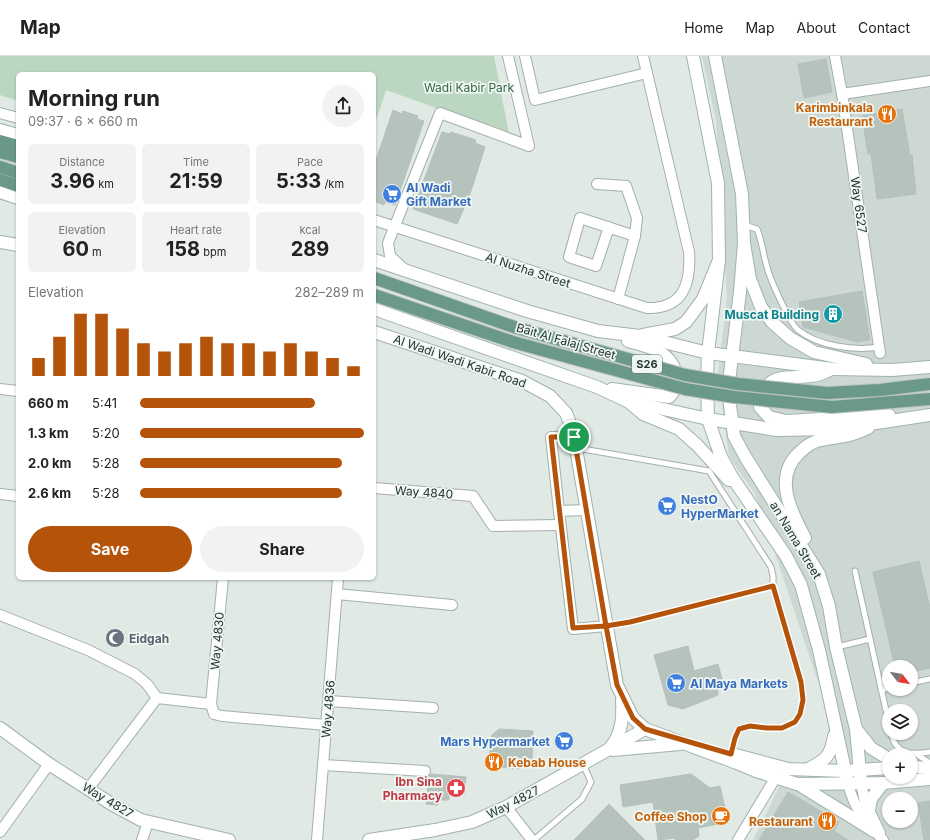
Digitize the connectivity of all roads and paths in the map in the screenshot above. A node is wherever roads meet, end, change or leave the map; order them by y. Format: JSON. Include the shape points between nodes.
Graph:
{"nodes":[{"id":1,"x":508,"y":56,"type":"edge"},
{"id":2,"x":525,"y":56,"type":"edge"},
{"id":3,"x":643,"y":56,"type":"edge"},
{"id":4,"x":693,"y":56,"type":"edge"},
{"id":5,"x":715,"y":56,"type":"edge"},
{"id":6,"x":835,"y":56,"type":"edge"},
{"id":7,"x":647,"y":73,"type":"junction"},
{"id":8,"x":930,"y":81,"type":"edge"},
{"id":9,"x":842,"y":94,"type":"junction"},
{"id":10,"x":0,"y":112,"type":"edge"},
{"id":11,"x":16,"y":117,"type":"edge"},
{"id":12,"x":0,"y":130,"type":"edge"},
{"id":13,"x":16,"y":134,"type":"edge"},
{"id":14,"x":0,"y":141,"type":"edge"},
{"id":15,"x":16,"y":145,"type":"edge"},
{"id":16,"x":0,"y":152,"type":"edge"},
{"id":17,"x":16,"y":156,"type":"edge"},
{"id":18,"x":0,"y":167,"type":"edge"},
{"id":19,"x":16,"y":172,"type":"edge"},
{"id":20,"x":0,"y":180,"type":"edge"},
{"id":21,"x":597,"y":184,"type":"dead end"},
{"id":22,"x":16,"y":185,"type":"edge"},
{"id":23,"x":0,"y":192,"type":"edge"},
{"id":24,"x":16,"y":197,"type":"edge"},
{"id":25,"x":376,"y":221,"type":"edge"},
{"id":26,"x":744,"y":225,"type":"junction"},
{"id":27,"x":396,"y":226,"type":"junction"},
{"id":28,"x":609,"y":227,"type":"junction"},
{"id":29,"x":635,"y":236,"type":"junction"},
{"id":30,"x":0,"y":242,"type":"edge"},
{"id":31,"x":744,"y":242,"type":"junction"},
{"id":32,"x":16,"y":246,"type":"edge"},
{"id":33,"x":719,"y":260,"type":"junction"},
{"id":34,"x":376,"y":261,"type":"edge"},
{"id":35,"x":406,"y":271,"type":"junction"},
{"id":36,"x":376,"y":279,"type":"edge"},
{"id":37,"x":376,"y":296,"type":"edge"},
{"id":38,"x":618,"y":299,"type":"junction"},
{"id":39,"x":376,"y":310,"type":"edge"},
{"id":40,"x":598,"y":331,"type":"junction"},
{"id":41,"x":376,"y":333,"type":"edge"},
{"id":42,"x":640,"y":336,"type":"junction"},
{"id":43,"x":880,"y":350,"type":"joint"},
{"id":44,"x":708,"y":353,"type":"junction"},
{"id":45,"x":732,"y":357,"type":"junction"},
{"id":46,"x":930,"y":367,"type":"edge"},
{"id":47,"x":833,"y":369,"type":"junction"},
{"id":48,"x":892,"y":370,"type":"junction"},
{"id":49,"x":930,"y":384,"type":"edge"},
{"id":50,"x":597,"y":387,"type":"junction"},
{"id":51,"x":0,"y":389,"type":"edge"},
{"id":52,"x":16,"y":391,"type":"edge"},
{"id":53,"x":930,"y":399,"type":"edge"},
{"id":54,"x":627,"y":401,"type":"junction"},
{"id":55,"x":925,"y":416,"type":"edge"},
{"id":56,"x":708,"y":419,"type":"junction"},
{"id":57,"x":731,"y":422,"type":"junction"},
{"id":58,"x":878,"y":423,"type":"junction"},
{"id":59,"x":574,"y":442,"type":"junction"},
{"id":60,"x":376,"y":488,"type":"edge"},
{"id":61,"x":0,"y":494,"type":"edge"},
{"id":62,"x":16,"y":496,"type":"edge"},
{"id":63,"x":746,"y":498,"type":"junction"},
{"id":64,"x":586,"y":510,"type":"junction"},
{"id":65,"x":559,"y":512,"type":"junction"},
{"id":66,"x":560,"y":526,"type":"junction"},
{"id":67,"x":855,"y":571,"type":"dead end"},
{"id":68,"x":819,"y":574,"type":"junction"},
{"id":69,"x":223,"y":580,"type":"edge"},
{"id":70,"x":338,"y":580,"type":"edge"},
{"id":71,"x":773,"y":586,"type":"junction"},
{"id":72,"x":337,"y":594,"type":"junction"},
{"id":73,"x":452,"y":605,"type":"dead end"},
{"id":74,"x":0,"y":615,"type":"edge"},
{"id":75,"x":606,"y":626,"type":"junction"},
{"id":76,"x":870,"y":639,"type":"junction"},
{"id":77,"x":836,"y":647,"type":"junction"},
{"id":78,"x":930,"y":679,"type":"edge"},
{"id":79,"x":918,"y":682,"type":"edge"},
{"id":80,"x":881,"y":690,"type":"joint"},
{"id":81,"x":622,"y":695,"type":"junction"},
{"id":82,"x":157,"y":698,"type":"junction"},
{"id":83,"x":329,"y":701,"type":"junction"},
{"id":84,"x":211,"y":704,"type":"junction"},
{"id":85,"x":884,"y":704,"type":"edge"},
{"id":86,"x":432,"y":708,"type":"dead end"},
{"id":87,"x":326,"y":724,"type":"junction"},
{"id":88,"x":0,"y":728,"type":"edge"},
{"id":89,"x":645,"y":729,"type":"junction"},
{"id":90,"x":856,"y":729,"type":"junction"},
{"id":91,"x":835,"y":731,"type":"junction"},
{"id":92,"x":893,"y":740,"type":"edge"},
{"id":93,"x":685,"y":744,"type":"junction"},
{"id":94,"x":899,"y":748,"type":"edge"},
{"id":95,"x":608,"y":750,"type":"junction"},
{"id":96,"x":930,"y":752,"type":"edge"},
{"id":97,"x":731,"y":754,"type":"junction"},
{"id":98,"x":918,"y":754,"type":"edge"},
{"id":99,"x":882,"y":755,"type":"edge"},
{"id":100,"x":918,"y":755,"type":"edge"},
{"id":101,"x":49,"y":764,"type":"junction"},
{"id":102,"x":583,"y":764,"type":"junction"},
{"id":103,"x":930,"y":764,"type":"edge"},
{"id":104,"x":323,"y":765,"type":"junction"},
{"id":105,"x":918,"y":767,"type":"edge"},
{"id":106,"x":930,"y":768,"type":"edge"},
{"id":107,"x":882,"y":769,"type":"edge"},
{"id":108,"x":804,"y":770,"type":"junction"},
{"id":109,"x":425,"y":771,"type":"dead end"},
{"id":110,"x":844,"y":771,"type":"junction"},
{"id":111,"x":859,"y":771,"type":"junction"},
{"id":112,"x":776,"y":777,"type":"junction"},
{"id":113,"x":930,"y":780,"type":"edge"},
{"id":114,"x":918,"y":781,"type":"edge"},
{"id":115,"x":861,"y":783,"type":"junction"},
{"id":116,"x":882,"y":783,"type":"edge"},
{"id":117,"x":797,"y":784,"type":"junction"},
{"id":118,"x":848,"y":784,"type":"junction"},
{"id":119,"x":882,"y":784,"type":"edge"},
{"id":120,"x":88,"y":789,"type":"junction"},
{"id":121,"x":506,"y":807,"type":"junction"},
{"id":122,"x":869,"y":810,"type":"junction"},
{"id":123,"x":148,"y":822,"type":"junction"},
{"id":124,"x":874,"y":831,"type":"junction"},
{"id":125,"x":0,"y":832,"type":"edge"},
{"id":126,"x":142,"y":840,"type":"edge"},
{"id":127,"x":229,"y":840,"type":"edge"},
{"id":128,"x":317,"y":840,"type":"edge"},
{"id":129,"x":369,"y":840,"type":"edge"},
{"id":130,"x":533,"y":840,"type":"edge"},
{"id":131,"x":738,"y":840,"type":"edge"}],
"edges":[{"from":1,"to":27,"type":"street","via":[[529,146],[440,113]]},
{"from":2,"to":7,"type":"street","via":[[535,100]]},
{"from":3,"to":7,"type":"street"},
{"from":4,"to":33,"type":"street","name":"an Nama Street","via":[[718,183]]},
{"from":5,"to":26,"type":"street","via":[[741,188]]},
{"from":6,"to":9,"type":"street","name":"Way 6527"},
{"from":7,"to":38,"type":"street","name":"Al Nuzha Street","via":[[689,252],[690,271],[681,295],[667,304],[647,308]]},
{"from":8,"to":9,"type":"street"},
{"from":9,"to":43,"type":"street","name":"Way 6527"},
{"from":10,"to":11,"type":"street"},
{"from":12,"to":13,"type":"street"},
{"from":14,"to":15,"type":"main road"},
{"from":16,"to":17,"type":"main road"},
{"from":18,"to":19,"type":"main road"},
{"from":20,"to":22,"type":"main road"},
{"from":21,"to":29,"type":"street","via":[[626,186],[637,218]]},
{"from":23,"to":24,"type":"street"},
{"from":25,"to":27,"type":"street","name":"Al Nuzha Street"},
{"from":26,"to":31,"type":"street"},
{"from":26,"to":43,"type":"lane","via":[[757,229],[767,268],[786,312],[797,329],[814,339],[836,346]]},
{"from":27,"to":35,"type":"street","via":[[388,243],[390,256]]},
{"from":27,"to":38,"type":"street","name":"Al Nuzha Street"},
{"from":28,"to":28,"type":"street","via":[[580,218],[569,256],[596,266]]},
{"from":28,"to":29,"type":"street"},
{"from":29,"to":38,"type":"street"},
{"from":30,"to":32,"type":"street"},
{"from":31,"to":45,"type":"street","name":"an Nama Street"},
{"from":31,"to":48,"type":"street","via":[[756,296],[761,307],[772,322],[790,338],[814,352]]},
{"from":33,"to":42,"type":"street","via":[[703,299],[686,322],[675,330]]},
{"from":33,"to":44,"type":"street","name":"an Nama Street"},
{"from":34,"to":35,"type":"street"},
{"from":35,"to":40,"type":"street"},
{"from":36,"to":49,"type":"main road","name":"Bait Al Falaj Street","number":"S26","bridge":true,"via":[[517,328],[685,375],[738,384],[827,393]]},
{"from":37,"to":53,"type":"main road","name":"Bait Al Falaj Street","number":"S26","bridge":true,"via":[[513,342],[685,389],[734,398],[832,407]]},
{"from":39,"to":50,"type":"street"},
{"from":40,"to":42,"type":"street"},
{"from":40,"to":50,"type":"street","via":[[657,350],[667,357],[675,368],[677,379],[674,392],[669,397]]},
{"from":41,"to":59,"type":"street","name":"Al Wadi Wadi Kabir Road","via":[[522,381],[550,396],[566,413]]},
{"from":42,"to":44,"type":"street"},
{"from":44,"to":45,"type":"street"},
{"from":44,"to":56,"type":"street","name":"an Nama Street"},
{"from":45,"to":47,"type":"street"},
{"from":45,"to":57,"type":"street","name":"an Nama Street","via":[[728,390]]},
{"from":46,"to":48,"type":"street"},
{"from":47,"to":48,"type":"street"},
{"from":47,"to":55,"type":"street","via":[[818,375],[777,378],[765,388],[760,407],[769,418],[786,421],[888,415]]},
{"from":50,"to":54,"type":"street"},
{"from":51,"to":52,"type":"street"},
{"from":54,"to":56,"type":"street"},
{"from":54,"to":63,"type":"street","via":[[644,414],[679,429]]},
{"from":55,"to":58,"type":"street"},
{"from":56,"to":57,"type":"street"},
{"from":56,"to":63,"type":"street","name":"an Nama Street","via":[[721,457]]},
{"from":57,"to":58,"type":"street","via":[[777,430],[837,430]]},
{"from":57,"to":68,"type":"street","name":"an Nama Street","via":[[734,436],[746,458]]},
{"from":58,"to":68,"type":"street","via":[[852,436],[816,442],[799,453],[787,468],[785,486],[793,515],[809,545]]},
{"from":59,"to":64,"type":"street","name":"Al Wadi Wadi Kabir Road"},
{"from":59,"to":65,"type":"street","via":[[551,437]]},
{"from":59,"to":71,"type":"lane","via":[[600,452],[709,471],[771,567],[774,576]]},
{"from":60,"to":66,"type":"street","name":"Way 4840","via":[[473,496],[493,526]]},
{"from":61,"to":62,"type":"street"},
{"from":63,"to":91,"type":"street","name":"an Nama Street","via":[[786,556],[801,585],[819,650]]},
{"from":64,"to":65,"type":"street"},
{"from":64,"to":75,"type":"street","name":"Al Wadi Wadi Kabir Road"},
{"from":65,"to":66,"type":"street"},
{"from":66,"to":75,"type":"street","via":[[573,628]]},
{"from":67,"to":76,"type":"lane"},
{"from":68,"to":77,"type":"street","name":"an Nama Street","via":[[829,606]]},
{"from":69,"to":84,"type":"street","name":"Way 4830"},
{"from":70,"to":72,"type":"street","name":"Way 4836"},
{"from":71,"to":75,"type":"lane"},
{"from":71,"to":97,"type":"lane","via":[[801,682],[803,700],[800,714],[795,722],[782,728],[750,726],[739,729]]},
{"from":72,"to":73,"type":"street"},
{"from":72,"to":83,"type":"street","name":"Way 4836"},
{"from":74,"to":82,"type":"street","via":[[88,650],[135,674],[147,684]]},
{"from":75,"to":81,"type":"street","name":"Al Wadi Wadi Kabir Road","via":[[617,685]]},
{"from":76,"to":77,"type":"lane"},
{"from":76,"to":80,"type":"lane"},
{"from":77,"to":90,"type":"street","name":"an Nama Street"},
{"from":78,"to":79,"type":"lane"},
{"from":80,"to":85,"type":"lane"},
{"from":81,"to":89,"type":"street","name":"Al Wadi Wadi Kabir Road","via":[[633,718]]},
{"from":81,"to":95,"type":"street","via":[[620,731]]},
{"from":82,"to":84,"type":"street"},
{"from":82,"to":120,"type":"street"},
{"from":83,"to":86,"type":"street"},
{"from":83,"to":87,"type":"street","name":"Way 4836"},
{"from":84,"to":87,"type":"street","via":[[214,714],[222,716]]},
{"from":87,"to":104,"type":"street","name":"Way 4836"},
{"from":88,"to":101,"type":"street","name":"Way 4827"},
{"from":89,"to":93,"type":"street"},
{"from":89,"to":95,"type":"street","name":"Way 4827"},
{"from":89,"to":97,"type":"street"},
{"from":90,"to":99,"type":"street","via":[[871,748]]},
{"from":90,"to":111,"type":"street","name":"an Nama Street"},
{"from":91,"to":108,"type":"street","via":[[832,750],[823,762]]},
{"from":91,"to":110,"type":"street","name":"an Nama Street"},
{"from":92,"to":94,"type":"lane"},
{"from":93,"to":95,"type":"street"},
{"from":93,"to":112,"type":"street","via":[[756,772]]},
{"from":95,"to":102,"type":"street","name":"Way 4827"},
{"from":96,"to":98,"type":"lane"},
{"from":97,"to":108,"type":"street","via":[[788,769]]},
{"from":100,"to":103,"type":"lane"},
{"from":101,"to":120,"type":"street","name":"Way 4827"},
{"from":101,"to":125,"type":"street"},
{"from":102,"to":121,"type":"street","name":"Way 4827"},
{"from":102,"to":130,"type":"lane","via":[[591,782],[582,799],[565,816]]},
{"from":104,"to":109,"type":"street"},
{"from":104,"to":128,"type":"street","name":"Way 4836"},
{"from":105,"to":106,"type":"street"},
{"from":107,"to":111,"type":"street"},
{"from":108,"to":110,"type":"street"},
{"from":110,"to":111,"type":"street"},
{"from":110,"to":118,"type":"street","name":"an Nama Street"},
{"from":111,"to":115,"type":"street","name":"an Nama Street"},
{"from":112,"to":117,"type":"street"},
{"from":112,"to":131,"type":"street"},
{"from":113,"to":114,"type":"street"},
{"from":115,"to":116,"type":"street"},
{"from":115,"to":118,"type":"street"},
{"from":115,"to":122,"type":"street","name":"an Nama Street"},
{"from":117,"to":118,"type":"street"},
{"from":117,"to":124,"type":"street"},
{"from":118,"to":124,"type":"street","name":"an Nama Street","via":[[852,800]]},
{"from":119,"to":122,"type":"street","via":[[871,798]]},
{"from":120,"to":123,"type":"street","name":"Way 4827"},
{"from":121,"to":129,"type":"street","name":"Way 4827","via":[[472,822]]},
{"from":121,"to":130,"type":"street"},
{"from":122,"to":124,"type":"street","name":"an Nama Street","via":[[883,840]]},
{"from":123,"to":126,"type":"street"},
{"from":123,"to":127,"type":"street","name":"Way 4827"}]}
